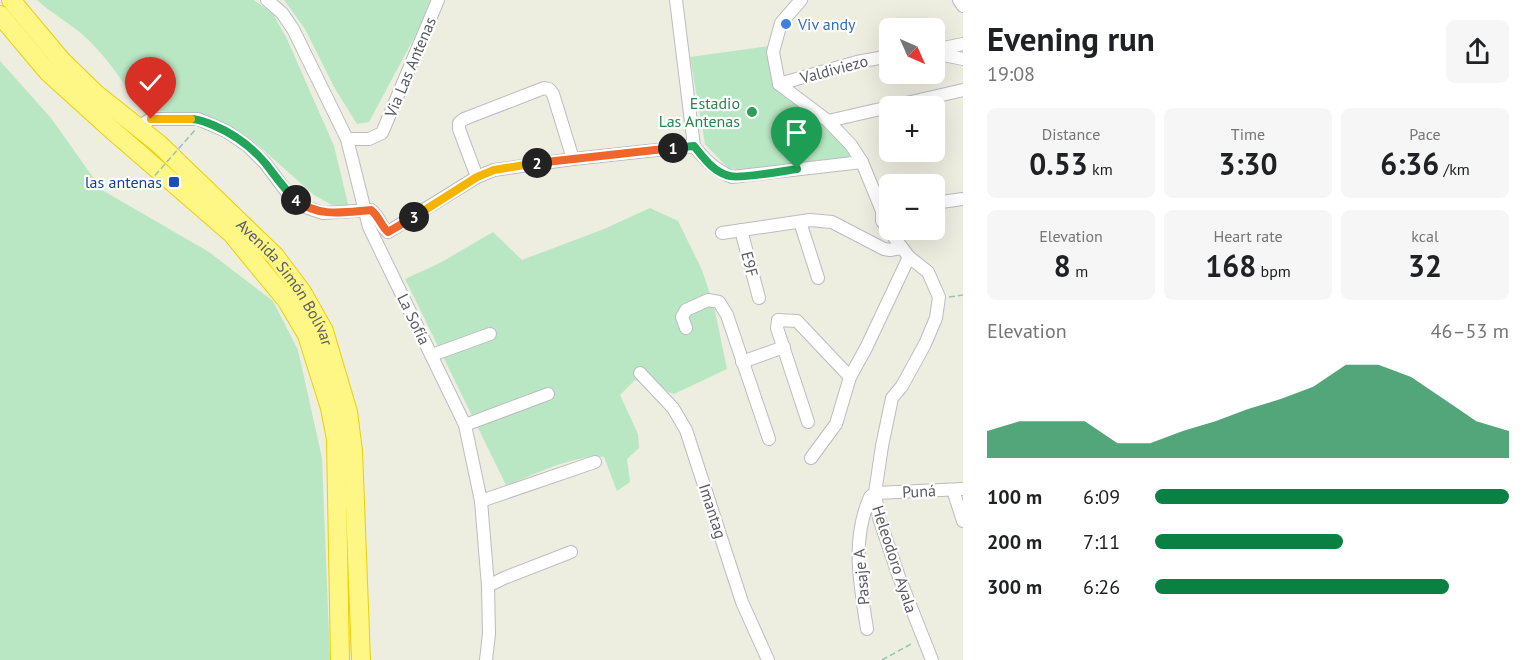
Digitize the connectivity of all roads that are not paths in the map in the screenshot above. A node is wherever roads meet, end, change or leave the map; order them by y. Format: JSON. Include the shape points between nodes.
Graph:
{"nodes":[{"id":1,"x":11,"y":0,"type":"edge"},
{"id":2,"x":267,"y":0,"type":"edge"},
{"id":3,"x":438,"y":0,"type":"edge"},
{"id":4,"x":801,"y":0,"type":"edge"},
{"id":5,"x":959,"y":0,"type":"edge"},
{"id":6,"x":678,"y":2,"type":"edge"},
{"id":7,"x":963,"y":6,"type":"edge"},
{"id":8,"x":0,"y":15,"type":"edge"},
{"id":9,"x":963,"y":44,"type":"edge"},
{"id":10,"x":945,"y":49,"type":"edge"},
{"id":11,"x":945,"y":55,"type":"edge"},
{"id":12,"x":879,"y":58,"type":"edge"},
{"id":13,"x":963,"y":59,"type":"edge"},
{"id":14,"x":778,"y":84,"type":"junction"},
{"id":15,"x":963,"y":90,"type":"edge"},
{"id":16,"x":828,"y":121,"type":"junction"},
{"id":17,"x":138,"y":127,"type":"junction"},
{"id":18,"x":347,"y":139,"type":"junction"},
{"id":19,"x":694,"y":146,"type":"junction"},
{"id":20,"x":573,"y":159,"type":"junction"},
{"id":21,"x":862,"y":162,"type":"junction"},
{"id":22,"x":477,"y":177,"type":"junction"},
{"id":23,"x":879,"y":196,"type":"edge"},
{"id":24,"x":963,"y":199,"type":"edge"},
{"id":25,"x":945,"y":201,"type":"edge"},
{"id":26,"x":363,"y":210,"type":"junction"},
{"id":27,"x":800,"y":222,"type":"junction"},
{"id":28,"x":741,"y":230,"type":"junction"},
{"id":29,"x":722,"y":233,"type":"dead end"},
{"id":30,"x":896,"y":240,"type":"edge"},
{"id":31,"x":905,"y":253,"type":"junction"},
{"id":32,"x":818,"y":278,"type":"dead end"},
{"id":33,"x":759,"y":298,"type":"dead end"},
{"id":34,"x":686,"y":328,"type":"dead end"},
{"id":35,"x":490,"y":334,"type":"dead end"},
{"id":36,"x":784,"y":347,"type":"junction"},
{"id":37,"x":432,"y":355,"type":"junction"},
{"id":38,"x":742,"y":362,"type":"junction"},
{"id":39,"x":640,"y":374,"type":"dead end"},
{"id":40,"x":850,"y":377,"type":"junction"},
{"id":41,"x":548,"y":394,"type":"dead end"},
{"id":42,"x":808,"y":422,"type":"dead end"},
{"id":43,"x":465,"y":425,"type":"junction"},
{"id":44,"x":769,"y":439,"type":"dead end"},
{"id":45,"x":811,"y":458,"type":"dead end"},
{"id":46,"x":595,"y":462,"type":"dead end"},
{"id":47,"x":958,"y":489,"type":"edge"},
{"id":48,"x":875,"y":494,"type":"junction"},
{"id":49,"x":481,"y":501,"type":"junction"},
{"id":50,"x":963,"y":521,"type":"edge"},
{"id":51,"x":572,"y":552,"type":"dead end"},
{"id":52,"x":488,"y":586,"type":"junction"},
{"id":53,"x":867,"y":629,"type":"dead end"},
{"id":54,"x":340,"y":660,"type":"edge"},
{"id":55,"x":361,"y":660,"type":"edge"},
{"id":56,"x":486,"y":660,"type":"edge"},
{"id":57,"x":768,"y":660,"type":"edge"},
{"id":58,"x":932,"y":660,"type":"edge"}],
"edges":[{"from":1,"to":17,"type":"highway","name":"Avenida Simón Bolívar","via":[[95,93]]},
{"from":2,"to":18,"type":"street","name":"La Sofía","via":[[293,29]]},
{"from":3,"to":18,"type":"street","name":"Via Las Antenas","via":[[381,133],[369,139]]},
{"from":4,"to":14,"type":"street","via":[[781,23],[773,52]]},
{"from":5,"to":7,"type":"street"},
{"from":6,"to":19,"type":"street"},
{"from":8,"to":54,"type":"highway","name":"Avenida Simón Bolívar","via":[[48,72],[232,234],[286,300],[307,335],[336,439]]},
{"from":9,"to":10,"type":"street"},
{"from":11,"to":13,"type":"street"},
{"from":12,"to":14,"type":"street","name":"Valdiviezo"},
{"from":14,"to":16,"type":"street"},
{"from":15,"to":16,"type":"street"},
{"from":16,"to":21,"type":"street"},
{"from":17,"to":26,"type":"street","via":[[151,119],[198,119],[226,130],[248,146],[305,207],[322,213]]},
{"from":17,"to":55,"type":"highway","name":"Avenida Simón Bolívar","via":[[275,256],[324,331],[348,412],[353,451]]},
{"from":18,"to":26,"type":"street","name":"La Sofía"},
{"from":19,"to":20,"type":"street"},
{"from":19,"to":21,"type":"street","via":[[719,172],[732,177]]},
{"from":20,"to":22,"type":"street","via":[[514,166]]},
{"from":20,"to":22,"type":"street","via":[[553,94],[544,88],[459,123]]},
{"from":21,"to":23,"type":"street"},
{"from":22,"to":26,"type":"street","via":[[388,232],[376,214]]},
{"from":24,"to":25,"type":"street"},
{"from":26,"to":37,"type":"street","name":"La Sofía"},
{"from":27,"to":28,"type":"street"},
{"from":27,"to":31,"type":"street","via":[[828,221],[884,249]]},
{"from":27,"to":32,"type":"street"},
{"from":28,"to":29,"type":"street"},
{"from":28,"to":33,"type":"street","name":"E9F"},
{"from":30,"to":31,"type":"street"},
{"from":31,"to":40,"type":"street","via":[[867,348]]},
{"from":31,"to":48,"type":"street","name":"Heleodoro Ayala","via":[[928,272],[939,297],[936,318],[925,344],[892,398]]},
{"from":34,"to":38,"type":"street","via":[[682,317],[686,310],[708,300],[719,302]]},
{"from":35,"to":37,"type":"street"},
{"from":36,"to":38,"type":"street"},
{"from":36,"to":40,"type":"street","via":[[778,320],[797,321]]},
{"from":36,"to":42,"type":"street"},
{"from":37,"to":43,"type":"street","name":"La Sofía"},
{"from":38,"to":44,"type":"street"},
{"from":39,"to":57,"type":"street","name":"Imantag","via":[[673,408],[686,430],[742,602]]},
{"from":40,"to":45,"type":"street","via":[[836,424]]},
{"from":41,"to":43,"type":"street"},
{"from":43,"to":49,"type":"street","name":"La Sofía"},
{"from":46,"to":49,"type":"street"},
{"from":47,"to":48,"type":"street","name":"Puná"},
{"from":47,"to":50,"type":"street"},
{"from":48,"to":53,"type":"street","name":"Pasaje A","via":[[867,505],[858,545]]},
{"from":48,"to":58,"type":"street","name":"Heleodoro Ayala","via":[[879,518]]},
{"from":49,"to":52,"type":"street","name":"La Sofía"},
{"from":51,"to":52,"type":"street"},
{"from":52,"to":56,"type":"street","name":"La Sofía"}]}
